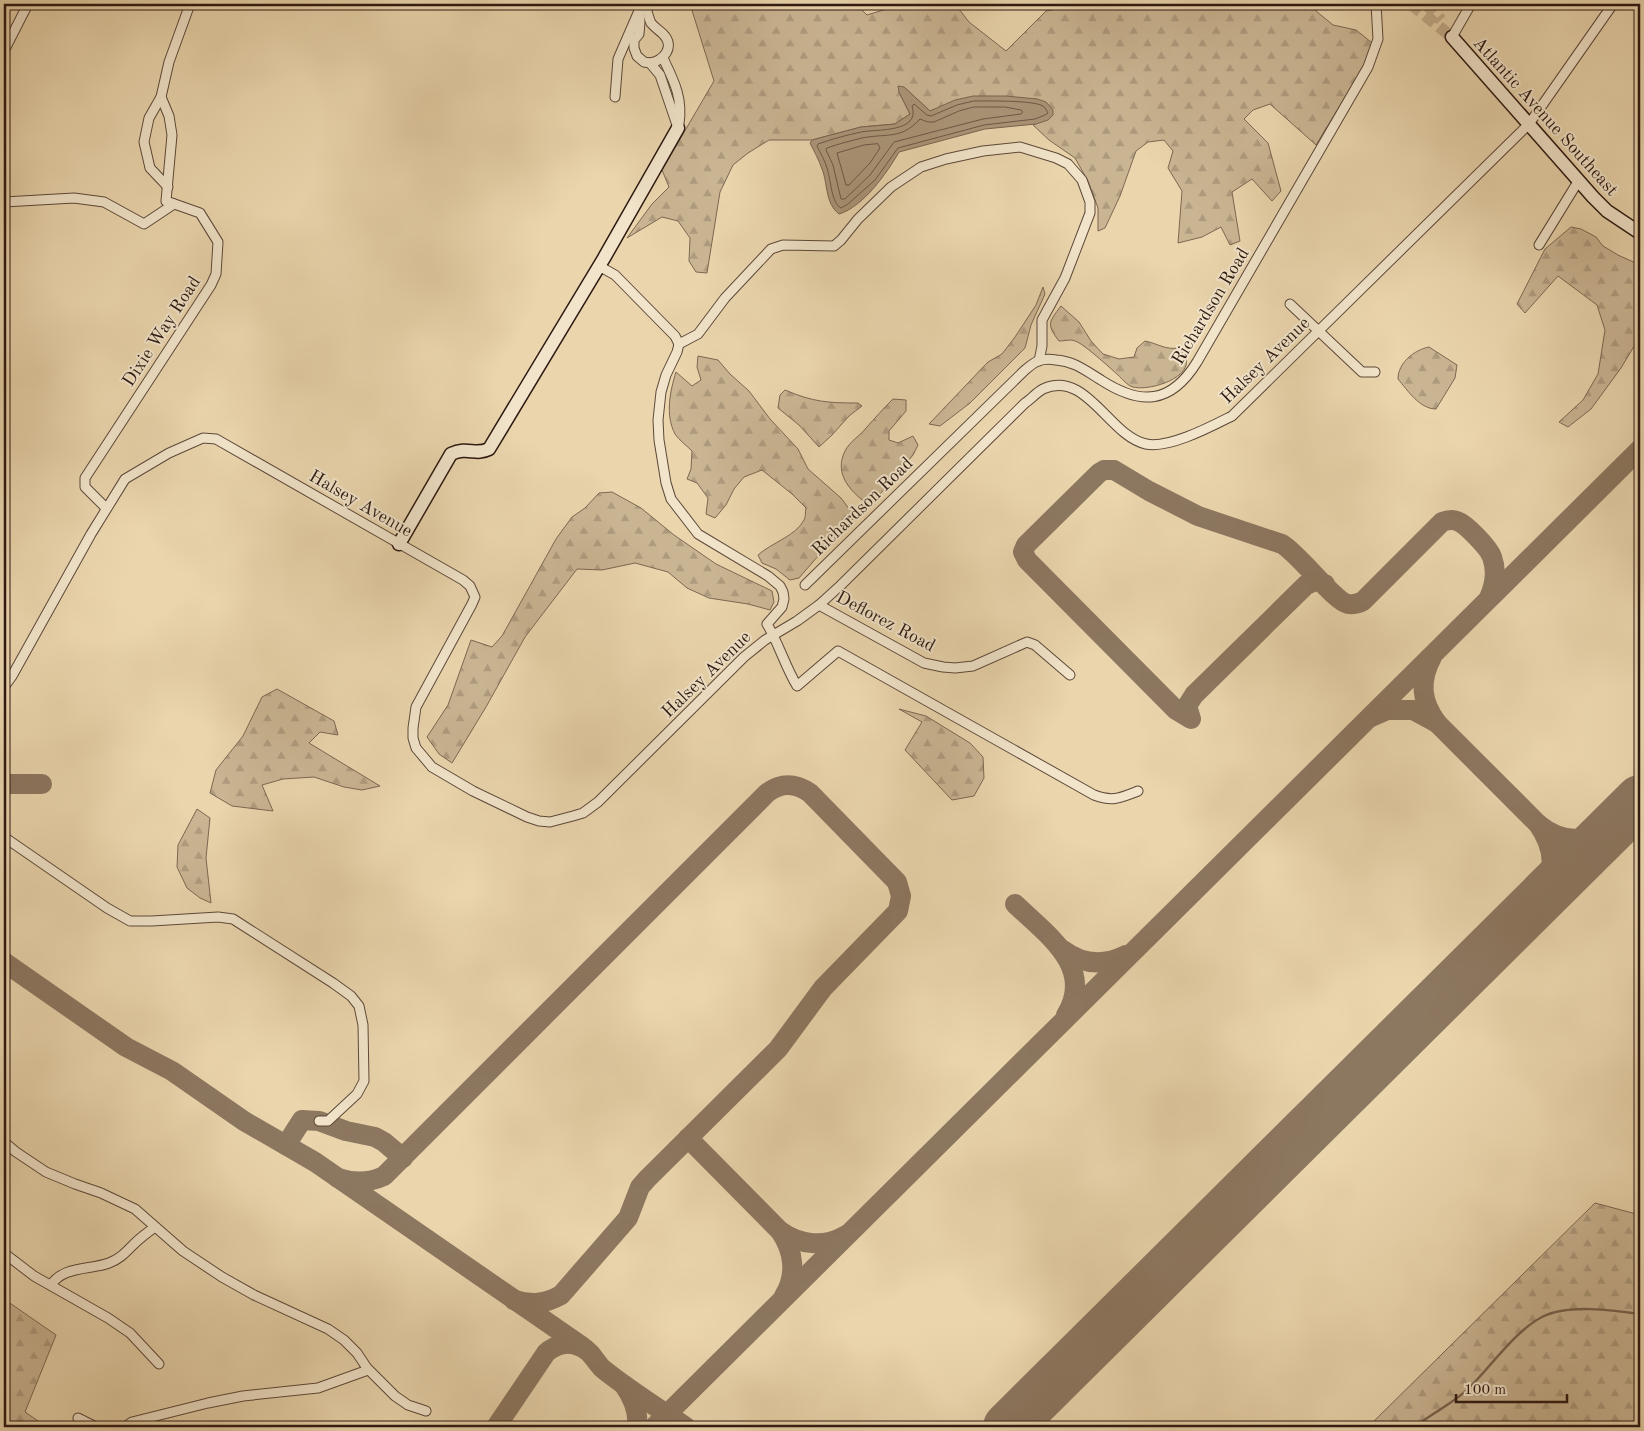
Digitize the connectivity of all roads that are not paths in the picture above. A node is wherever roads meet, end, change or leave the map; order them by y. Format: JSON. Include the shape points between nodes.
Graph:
{"nodes":[{"id":1,"x":28,"y":4,"type":"edge"},
{"id":2,"x":190,"y":4,"type":"edge"},
{"id":3,"x":645,"y":4,"type":"edge"},
{"id":4,"x":1376,"y":4,"type":"edge"},
{"id":5,"x":1471,"y":4,"type":"edge"},
{"id":6,"x":1613,"y":4,"type":"edge"},
{"id":7,"x":638,"y":8,"type":"edge"},
{"id":8,"x":657,"y":30,"type":"junction"},
{"id":9,"x":638,"y":34,"type":"junction"},
{"id":10,"x":1452,"y":37,"type":"joint"},
{"id":11,"x":4,"y":51,"type":"edge"},
{"id":12,"x":662,"y":58,"type":"junction"},
{"id":13,"x":650,"y":63,"type":"junction"},
{"id":14,"x":162,"y":97,"type":"junction"},
{"id":15,"x":615,"y":97,"type":"dead end"},
{"id":16,"x":1529,"y":124,"type":"junction"},
{"id":17,"x":678,"y":128,"type":"junction"},
{"id":18,"x":1579,"y":180,"type":"junction"},
{"id":19,"x":168,"y":187,"type":"junction"},
{"id":20,"x":4,"y":202,"type":"edge"},
{"id":21,"x":174,"y":204,"type":"junction"},
{"id":22,"x":1640,"y":233,"type":"edge"},
{"id":23,"x":1539,"y":245,"type":"dead end"},
{"id":24,"x":599,"y":266,"type":"junction"},
{"id":25,"x":1290,"y":304,"type":"dead end"},
{"id":26,"x":1318,"y":331,"type":"junction"},
{"id":27,"x":679,"y":344,"type":"junction"},
{"id":28,"x":1039,"y":361,"type":"junction"},
{"id":29,"x":1374,"y":372,"type":"dead end"},
{"id":30,"x":106,"y":508,"type":"junction"},
{"id":31,"x":399,"y":544,"type":"junction"},
{"id":32,"x":805,"y":585,"type":"dead end"},
{"id":33,"x":819,"y":605,"type":"junction"},
{"id":34,"x":774,"y":635,"type":"junction"},
{"id":35,"x":1070,"y":675,"type":"dead end"},
{"id":36,"x":4,"y":687,"type":"edge"},
{"id":37,"x":1138,"y":791,"type":"dead end"},
{"id":38,"x":4,"y":836,"type":"edge"},
{"id":39,"x":319,"y":1121,"type":"dead end"},
{"id":40,"x":4,"y":1142,"type":"edge"},
{"id":41,"x":155,"y":1227,"type":"junction"},
{"id":42,"x":4,"y":1253,"type":"edge"},
{"id":43,"x":51,"y":1285,"type":"junction"},
{"id":44,"x":159,"y":1364,"type":"dead end"},
{"id":45,"x":368,"y":1370,"type":"junction"},
{"id":46,"x":426,"y":1411,"type":"dead end"},
{"id":47,"x":78,"y":1418,"type":"dead end"},
{"id":48,"x":96,"y":1427,"type":"edge"},
{"id":49,"x":125,"y":1427,"type":"edge"}],
"edges":[{"from":1,"to":11,"type":"street"},
{"from":2,"to":14,"type":"street","via":[[169,62]]},
{"from":3,"to":8,"type":"street"},
{"from":4,"to":28,"type":"street","name":"Richardson Road","via":[[1378,39],[1368,67],[1186,379],[1169,393],[1142,398],[1112,387],[1085,368],[1065,360]]},
{"from":5,"to":10,"type":"street"},
{"from":6,"to":16,"type":"street","name":"Halsey Avenue"},
{"from":7,"to":9,"type":"street"},
{"from":7,"to":15,"type":"street","via":[[618,59]]},
{"from":8,"to":9,"type":"street"},
{"from":8,"to":12,"type":"street","via":[[664,34],[668,46]]},
{"from":9,"to":13,"type":"street","via":[[634,40],[637,56]]},
{"from":10,"to":16,"type":"street","name":"Atlantic Avenue Southeast"},
{"from":12,"to":13,"type":"street"},
{"from":12,"to":17,"type":"street","via":[[680,99]]},
{"from":13,"to":17,"type":"street","via":[[660,75]]},
{"from":14,"to":19,"type":"street","via":[[172,135]]},
{"from":14,"to":19,"type":"street","via":[[149,118],[144,142],[150,168]]},
{"from":16,"to":18,"type":"street","name":"Atlantic Avenue Southeast"},
{"from":16,"to":26,"type":"street","name":"Halsey Avenue"},
{"from":17,"to":24,"type":"street"},
{"from":18,"to":22,"type":"street","name":"Atlantic Avenue Southeast","via":[[1607,211]]},
{"from":18,"to":23,"type":"street"},
{"from":19,"to":21,"type":"street","via":[[166,201]]},
{"from":20,"to":21,"type":"street","via":[[74,198],[104,202],[144,224]]},
{"from":21,"to":30,"type":"street","name":"Dixie Way Road","via":[[200,213],[218,242],[216,274],[85,478],[85,487]]},
{"from":24,"to":27,"type":"street","via":[[615,275],[675,336]]},
{"from":24,"to":31,"type":"street","via":[[490,449],[451,454]]},
{"from":25,"to":26,"type":"street"},
{"from":26,"to":29,"type":"street","via":[[1362,372]]},
{"from":26,"to":33,"type":"street","name":"Halsey Avenue","via":[[1232,416],[1197,433],[1160,444],[1146,444],[1134,439],[1073,388],[1044,389],[1019,409]]},
{"from":27,"to":28,"type":"street","via":[[698,334],[725,298],[771,249],[783,245],[834,246],[891,187],[921,167],[973,153],[1020,147],[1068,164],[1082,180],[1090,202],[1090,213],[1076,252],[1042,320]]},
{"from":27,"to":34,"type":"street","via":[[661,392],[658,420],[671,499],[698,534],[780,586],[784,600],[782,607],[767,624]]},
{"from":28,"to":32,"type":"street","name":"Richardson Road","via":[[1025,370]]},
{"from":30,"to":31,"type":"street","name":"Halsey Avenue","via":[[125,479],[141,468],[203,438],[216,439]]},
{"from":30,"to":36,"type":"street","name":"Halsey Avenue"},
{"from":31,"to":34,"type":"street","name":"Halsey Avenue","via":[[463,580],[475,597],[416,707],[412,728],[416,748],[439,771],[473,791],[539,821],[550,822],[578,814],[598,802],[744,657]]},
{"from":33,"to":34,"type":"street","name":"Halsey Avenue"},
{"from":33,"to":35,"type":"street","name":"Deflorez Road","via":[[924,663],[955,668],[973,666],[1027,642]]},
{"from":34,"to":37,"type":"street","via":[[797,686],[838,651],[1094,795],[1108,800]]},
{"from":38,"to":39,"type":"street","via":[[130,921],[233,919],[351,996],[359,1006],[363,1025],[364,1081],[356,1094],[328,1121]]},
{"from":40,"to":41,"type":"street","via":[[46,1172],[124,1202]]},
{"from":41,"to":43,"type":"street","via":[[123,1256],[110,1263],[61,1275]]},
{"from":41,"to":45,"type":"street","via":[[222,1277],[328,1329],[357,1353]]},
{"from":42,"to":43,"type":"street"},
{"from":43,"to":44,"type":"street","via":[[130,1332]]},
{"from":45,"to":46,"type":"street","via":[[408,1406]]},
{"from":45,"to":49,"type":"street","via":[[318,1388],[208,1403],[132,1422]]},
{"from":47,"to":48,"type":"street"}]}
